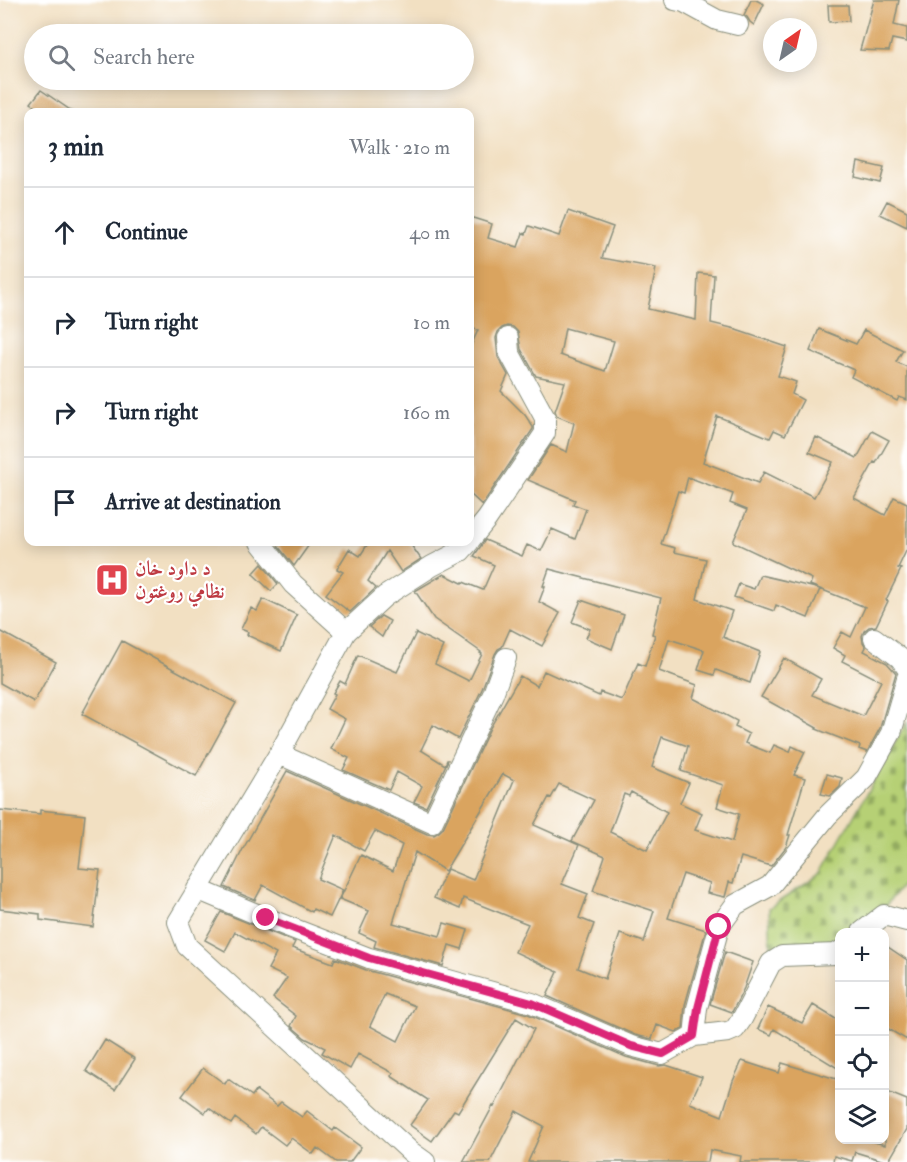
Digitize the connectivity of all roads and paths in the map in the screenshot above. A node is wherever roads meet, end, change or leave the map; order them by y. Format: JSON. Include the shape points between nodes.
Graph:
{"nodes":[{"id":1,"x":675,"y":0,"type":"edge"},
{"id":2,"x":738,"y":25,"type":"dead end"},
{"id":3,"x":508,"y":338,"type":"dead end"},
{"id":4,"x":474,"y":535,"type":"edge"},
{"id":5,"x":263,"y":546,"type":"edge"},
{"id":6,"x":465,"y":546,"type":"edge"},
{"id":7,"x":346,"y":632,"type":"junction"},
{"id":8,"x":874,"y":638,"type":"dead end"},
{"id":9,"x":506,"y":658,"type":"dead end"},
{"id":10,"x":907,"y":669,"type":"edge"},
{"id":11,"x":907,"y":678,"type":"edge"},
{"id":12,"x":279,"y":754,"type":"junction"},
{"id":13,"x":197,"y":889,"type":"junction"},
{"id":14,"x":907,"y":921,"type":"edge"},
{"id":15,"x":868,"y":928,"type":"edge"},
{"id":16,"x":835,"y":954,"type":"edge"},
{"id":17,"x":694,"y":1036,"type":"junction"},
{"id":18,"x":425,"y":1162,"type":"edge"}],
"edges":[{"from":1,"to":2,"type":"street","via":[[717,20]]},
{"from":3,"to":4,"type":"street","via":[[509,352],[545,418],[544,433]]},
{"from":5,"to":7,"type":"street","via":[[293,584]]},
{"from":6,"to":7,"type":"street","via":[[385,596]]},
{"from":7,"to":12,"type":"street"},
{"from":8,"to":10,"type":"street","via":[[900,658]]},
{"from":9,"to":12,"type":"street","via":[[432,823]]},
{"from":11,"to":17,"type":"street","via":[[891,733],[867,778],[828,815],[770,886],[735,905],[719,927]]},
{"from":12,"to":13,"type":"street"},
{"from":13,"to":17,"type":"street","via":[[369,958],[532,1003],[631,1046],[663,1054]]},
{"from":13,"to":18,"type":"street","via":[[178,922],[186,946]]},
{"from":14,"to":15,"type":"street","via":[[884,915]]},
{"from":16,"to":17,"type":"street","via":[[782,957],[771,963],[735,1029]]}]}
